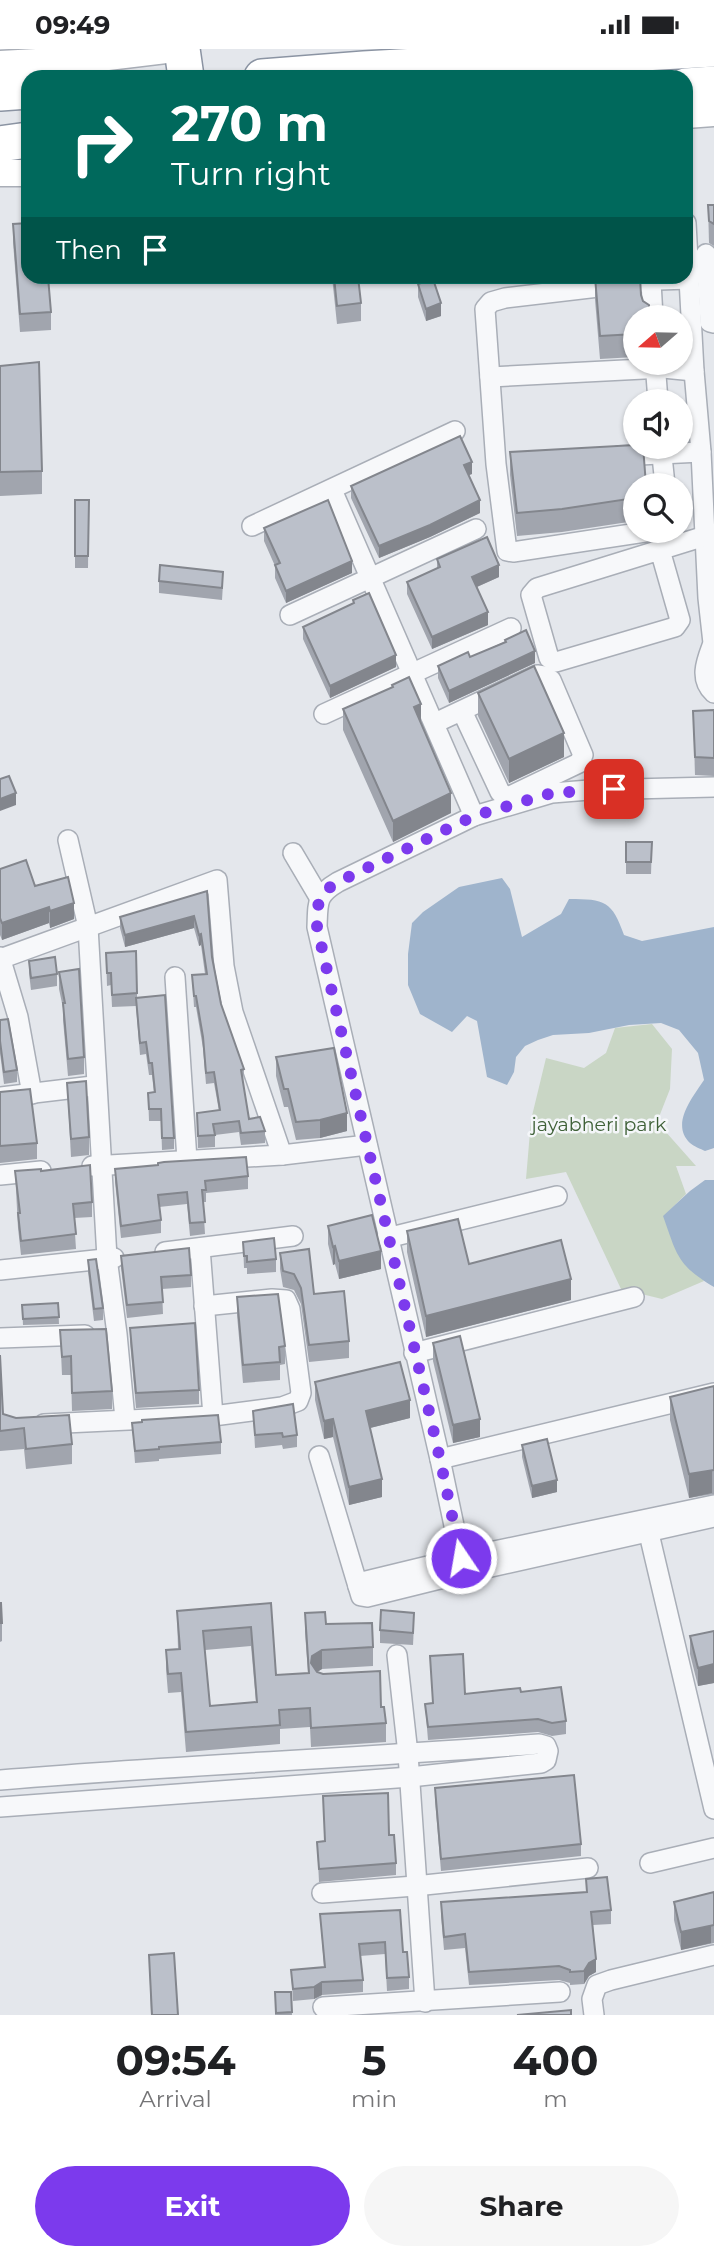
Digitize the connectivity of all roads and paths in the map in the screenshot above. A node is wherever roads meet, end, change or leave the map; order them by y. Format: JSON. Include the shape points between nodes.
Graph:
{"nodes":[{"id":1,"x":174,"y":49,"type":"edge"},
{"id":2,"x":182,"y":49,"type":"edge"},
{"id":3,"x":714,"y":49,"type":"edge"},
{"id":4,"x":0,"y":64,"type":"edge"},
{"id":5,"x":185,"y":70,"type":"edge"},
{"id":6,"x":351,"y":70,"type":"edge"},
{"id":7,"x":714,"y":84,"type":"edge"},
{"id":8,"x":693,"y":86,"type":"edge"},
{"id":9,"x":21,"y":92,"type":"edge"},
{"id":10,"x":0,"y":93,"type":"edge"},
{"id":11,"x":714,"y":113,"type":"edge"},
{"id":12,"x":693,"y":114,"type":"edge"},
{"id":13,"x":21,"y":141,"type":"edge"},
{"id":14,"x":0,"y":144,"type":"edge"},
{"id":15,"x":0,"y":173,"type":"edge"},
{"id":16,"x":21,"y":173,"type":"edge"},
{"id":17,"x":693,"y":236,"type":"edge"},
{"id":18,"x":703,"y":254,"type":"edge"},
{"id":19,"x":693,"y":273,"type":"edge"},
{"id":20,"x":633,"y":284,"type":"edge"},
{"id":21,"x":651,"y":284,"type":"edge"},
{"id":22,"x":691,"y":284,"type":"edge"},
{"id":23,"x":652,"y":305,"type":"edge"},
{"id":24,"x":714,"y":323,"type":"edge"},
{"id":25,"x":623,"y":368,"type":"edge"},
{"id":26,"x":681,"y":375,"type":"edge"},
{"id":27,"x":490,"y":377,"type":"junction"},
{"id":28,"x":702,"y":383,"type":"edge"},
{"id":29,"x":455,"y":431,"type":"dead end"},
{"id":30,"x":693,"y":452,"type":"edge"},
{"id":31,"x":701,"y":452,"type":"junction"},
{"id":32,"x":623,"y":455,"type":"edge"},
{"id":33,"x":607,"y":457,"type":"edge"},
{"id":34,"x":332,"y":490,"type":"junction"},
{"id":35,"x":252,"y":526,"type":"dead end"},
{"id":36,"x":476,"y":529,"type":"dead end"},
{"id":37,"x":705,"y":536,"type":"junction"},
{"id":38,"x":693,"y":537,"type":"edge"},
{"id":39,"x":659,"y":540,"type":"edge"},
{"id":40,"x":623,"y":543,"type":"edge"},
{"id":41,"x":370,"y":578,"type":"junction"},
{"id":42,"x":290,"y":615,"type":"dead end"},
{"id":43,"x":512,"y":628,"type":"dead end"},
{"id":44,"x":713,"y":649,"type":"edge"},
{"id":45,"x":411,"y":673,"type":"junction"},
{"id":46,"x":714,"y":693,"type":"edge"},
{"id":47,"x":461,"y":711,"type":"junction"},
{"id":48,"x":324,"y":714,"type":"dead end"},
{"id":49,"x":435,"y":723,"type":"junction"},
{"id":50,"x":714,"y":787,"type":"edge"},
{"id":51,"x":532,"y":792,"type":"junction"},
{"id":52,"x":474,"y":816,"type":"junction"},
{"id":53,"x":68,"y":840,"type":"dead end"},
{"id":54,"x":293,"y":853,"type":"dead end"},
{"id":55,"x":319,"y":897,"type":"junction"},
{"id":56,"x":88,"y":927,"type":"junction"},
{"id":57,"x":0,"y":958,"type":"edge"},
{"id":58,"x":174,"y":977,"type":"dead end"},
{"id":59,"x":97,"y":1085,"type":"junction"},
{"id":60,"x":32,"y":1094,"type":"junction"},
{"id":61,"x":0,"y":1097,"type":"edge"},
{"id":62,"x":367,"y":1145,"type":"junction"},
{"id":63,"x":282,"y":1156,"type":"junction"},
{"id":64,"x":187,"y":1160,"type":"junction"},
{"id":65,"x":102,"y":1165,"type":"junction"},
{"id":66,"x":0,"y":1175,"type":"edge"},
{"id":67,"x":557,"y":1196,"type":"dead end"},
{"id":68,"x":293,"y":1236,"type":"dead end"},
{"id":69,"x":387,"y":1238,"type":"junction"},
{"id":70,"x":200,"y":1248,"type":"junction"},
{"id":71,"x":107,"y":1258,"type":"junction"},
{"id":72,"x":0,"y":1270,"type":"edge"},
{"id":73,"x":634,"y":1297,"type":"dead end"},
{"id":74,"x":204,"y":1306,"type":"junction"},
{"id":75,"x":117,"y":1333,"type":"junction"},
{"id":76,"x":0,"y":1338,"type":"edge"},
{"id":77,"x":414,"y":1353,"type":"junction"},
{"id":78,"x":714,"y":1393,"type":"edge"},
{"id":79,"x":213,"y":1416,"type":"junction"},
{"id":80,"x":125,"y":1419,"type":"junction"},
{"id":81,"x":29,"y":1425,"type":"edge"},
{"id":82,"x":319,"y":1456,"type":"dead end"},
{"id":83,"x":440,"y":1459,"type":"junction"},
{"id":84,"x":714,"y":1505,"type":"edge"},
{"id":85,"x":714,"y":1517,"type":"edge"},
{"id":86,"x":648,"y":1526,"type":"junction"},
{"id":87,"x":462,"y":1565,"type":"junction"},
{"id":88,"x":397,"y":1655,"type":"dead end"},
{"id":89,"x":408,"y":1754,"type":"junction"},
{"id":90,"x":287,"y":1761,"type":"junction"},
{"id":91,"x":80,"y":1773,"type":"junction"},
{"id":92,"x":410,"y":1777,"type":"junction"},
{"id":93,"x":0,"y":1780,"type":"edge"},
{"id":94,"x":287,"y":1786,"type":"junction"},
{"id":95,"x":83,"y":1801,"type":"junction"},
{"id":96,"x":0,"y":1807,"type":"edge"},
{"id":97,"x":714,"y":1809,"type":"edge"},
{"id":98,"x":714,"y":1848,"type":"edge"},
{"id":99,"x":650,"y":1863,"type":"dead end"},
{"id":100,"x":588,"y":1868,"type":"dead end"},
{"id":101,"x":415,"y":1886,"type":"junction"},
{"id":102,"x":321,"y":1893,"type":"dead end"},
{"id":103,"x":714,"y":1955,"type":"edge"},
{"id":104,"x":560,"y":1992,"type":"dead end"},
{"id":105,"x":425,"y":2001,"type":"junction"},
{"id":106,"x":323,"y":2007,"type":"dead end"},
{"id":107,"x":594,"y":2015,"type":"edge"}],
"edges":[{"from":1,"to":4,"type":"main road"},
{"from":2,"to":5,"type":"highway"},
{"from":3,"to":6,"type":"highway"},
{"from":7,"to":8,"type":"highway"},
{"from":9,"to":10,"type":"highway"},
{"from":11,"to":12,"type":"main road"},
{"from":13,"to":14,"type":"highway"},
{"from":15,"to":16,"type":"main road"},
{"from":17,"to":18,"type":"street"},
{"from":18,"to":19,"type":"street"},
{"from":18,"to":24,"type":"street","via":[[710,322]]},
{"from":20,"to":27,"type":"street","via":[[491,302],[485,309]]},
{"from":21,"to":23,"type":"street"},
{"from":22,"to":28,"type":"street"},
{"from":25,"to":27,"type":"street"},
{"from":26,"to":28,"type":"street"},
{"from":27,"to":40,"type":"street","via":[[503,463],[507,551]]},
{"from":28,"to":31,"type":"street"},
{"from":29,"to":34,"type":"street"},
{"from":30,"to":31,"type":"street"},
{"from":31,"to":37,"type":"street"},
{"from":32,"to":33,"type":"street"},
{"from":34,"to":35,"type":"street"},
{"from":34,"to":41,"type":"street"},
{"from":36,"to":41,"type":"street"},
{"from":37,"to":38,"type":"street"},
{"from":37,"to":44,"type":"street"},
{"from":39,"to":39,"type":"street","via":[[537,588],[531,595],[549,658],[556,662],[675,627],[680,620]]},
{"from":41,"to":42,"type":"street"},
{"from":41,"to":45,"type":"street"},
{"from":43,"to":45,"type":"street"},
{"from":44,"to":46,"type":"street","via":[[704,668]]},
{"from":45,"to":48,"type":"street"},
{"from":45,"to":49,"type":"street"},
{"from":47,"to":49,"type":"street"},
{"from":47,"to":51,"type":"street","via":[[500,792],[510,796]]},
{"from":47,"to":51,"type":"street","via":[[537,675],[551,680],[583,755],[579,763]]},
{"from":49,"to":52,"type":"street"},
{"from":50,"to":51,"type":"street"},
{"from":51,"to":52,"type":"street"},
{"from":52,"to":55,"type":"street","via":[[338,882]]},
{"from":53,"to":56,"type":"street"},
{"from":54,"to":55,"type":"street"},
{"from":55,"to":62,"type":"street","via":[[317,927]]},
{"from":56,"to":57,"type":"street"},
{"from":56,"to":59,"type":"street"},
{"from":56,"to":63,"type":"street","via":[[216,880],[233,1012]]},
{"from":57,"to":60,"type":"street","via":[[18,1017]]},
{"from":58,"to":64,"type":"street"},
{"from":59,"to":60,"type":"street"},
{"from":59,"to":65,"type":"street"},
{"from":60,"to":61,"type":"street"},
{"from":62,"to":63,"type":"street"},
{"from":62,"to":69,"type":"street"},
{"from":63,"to":64,"type":"street"},
{"from":64,"to":65,"type":"street"},
{"from":65,"to":66,"type":"street"},
{"from":65,"to":71,"type":"street"},
{"from":67,"to":69,"type":"street"},
{"from":68,"to":70,"type":"street"},
{"from":69,"to":77,"type":"street"},
{"from":70,"to":71,"type":"street"},
{"from":70,"to":74,"type":"street"},
{"from":71,"to":72,"type":"street"},
{"from":71,"to":75,"type":"street"},
{"from":73,"to":77,"type":"street"},
{"from":74,"to":79,"type":"street"},
{"from":74,"to":79,"type":"street","via":[[286,1300],[301,1394],[298,1401],[282,1407]]},
{"from":75,"to":76,"type":"street"},
{"from":75,"to":80,"type":"street"},
{"from":77,"to":83,"type":"street"},
{"from":78,"to":83,"type":"street"},
{"from":79,"to":80,"type":"street"},
{"from":80,"to":81,"type":"street"},
{"from":82,"to":87,"type":"street","via":[[361,1596]]},
{"from":83,"to":87,"type":"street"},
{"from":84,"to":86,"type":"street"},
{"from":85,"to":86,"type":"street"},
{"from":86,"to":87,"type":"street"},
{"from":86,"to":97,"type":"street"},
{"from":88,"to":89,"type":"street","via":[[392,1677]]},
{"from":89,"to":90,"type":"street"},
{"from":89,"to":92,"type":"street"},
{"from":89,"to":92,"type":"street","via":[[539,1744],[548,1751],[541,1763]]},
{"from":90,"to":91,"type":"street"},
{"from":90,"to":94,"type":"street"},
{"from":91,"to":93,"type":"street"},
{"from":91,"to":95,"type":"street"},
{"from":92,"to":94,"type":"street"},
{"from":92,"to":101,"type":"street"},
{"from":94,"to":95,"type":"street"},
{"from":95,"to":96,"type":"street"},
{"from":98,"to":99,"type":"street"},
{"from":100,"to":101,"type":"street"},
{"from":101,"to":102,"type":"street"},
{"from":101,"to":105,"type":"street"},
{"from":103,"to":107,"type":"street","via":[[597,1985],[592,1999]]},
{"from":104,"to":105,"type":"street"},
{"from":105,"to":106,"type":"street"}]}
